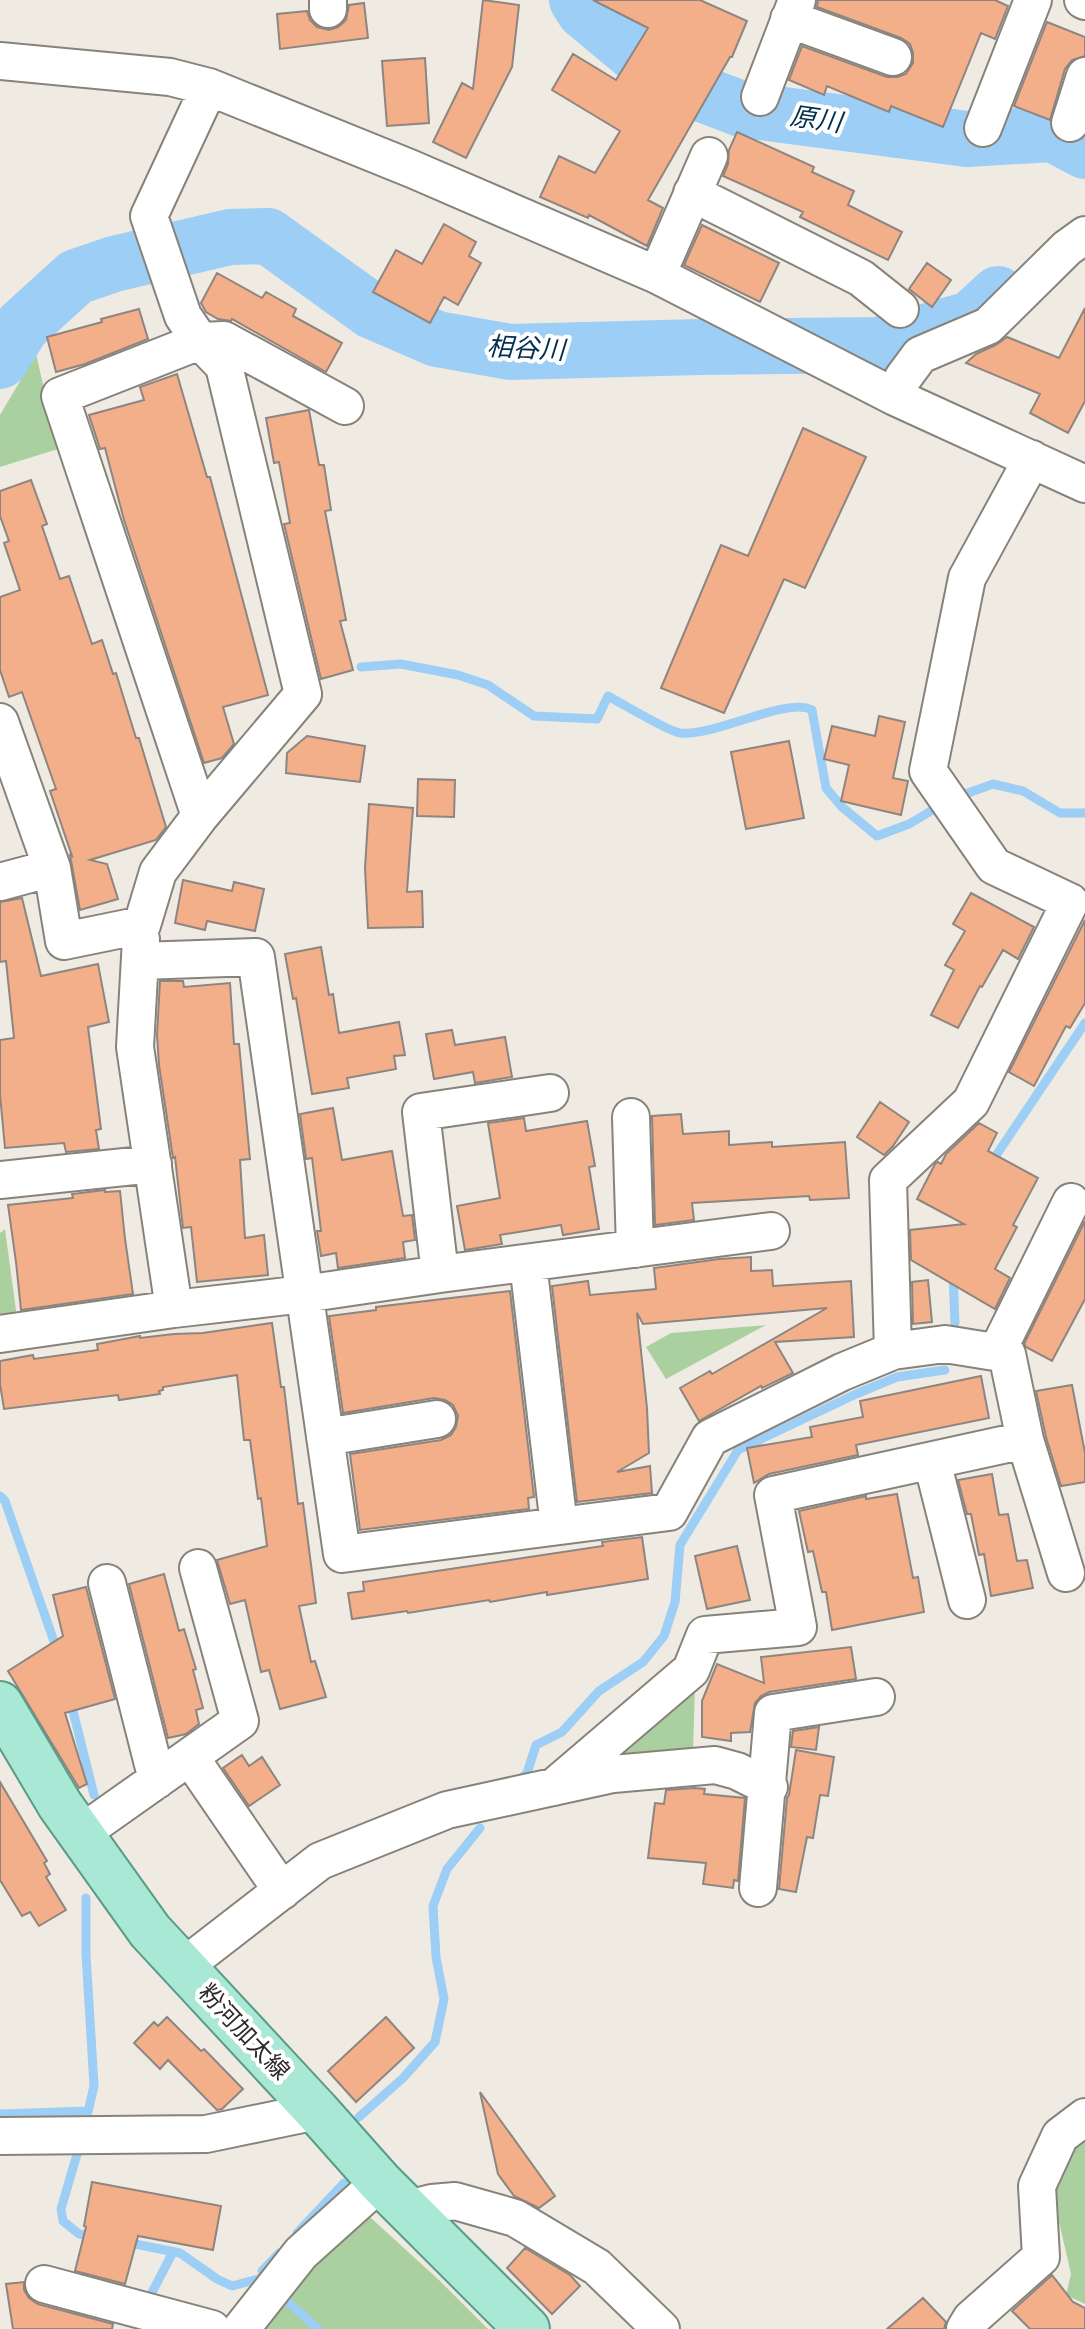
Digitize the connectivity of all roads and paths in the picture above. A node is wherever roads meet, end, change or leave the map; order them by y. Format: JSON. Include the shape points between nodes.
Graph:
{"nodes":[{"id":1,"x":1033,"y":0,"type":"edge"},
{"id":2,"x":793,"y":10,"type":"edge"},
{"id":3,"x":893,"y":57,"type":"dead end"},
{"id":4,"x":0,"y":61,"type":"edge"},
{"id":5,"x":1085,"y":76,"type":"edge"},
{"id":6,"x":209,"y":87,"type":"junction"},
{"id":7,"x":760,"y":97,"type":"dead end"},
{"id":8,"x":1070,"y":123,"type":"dead end"},
{"id":9,"x":983,"y":128,"type":"dead end"},
{"id":10,"x":709,"y":156,"type":"dead end"},
{"id":11,"x":692,"y":193,"type":"junction"},
{"id":12,"x":1085,"y":235,"type":"edge"},
{"id":13,"x":657,"y":275,"type":"junction"},
{"id":14,"x":900,"y":309,"type":"dead end"},
{"id":15,"x":200,"y":341,"type":"junction"},
{"id":16,"x":895,"y":397,"type":"junction"},
{"id":17,"x":345,"y":406,"type":"dead end"},
{"id":18,"x":1032,"y":459,"type":"junction"},
{"id":19,"x":1085,"y":484,"type":"edge"},
{"id":20,"x":0,"y":722,"type":"edge"},
{"id":21,"x":200,"y":816,"type":"junction"},
{"id":22,"x":52,"y":868,"type":"junction"},
{"id":23,"x":0,"y":882,"type":"edge"},
{"id":24,"x":142,"y":925,"type":"junction"},
{"id":25,"x":140,"y":961,"type":"junction"},
{"id":26,"x":550,"y":1093,"type":"dead end"},
{"id":27,"x":631,"y":1117,"type":"dead end"},
{"id":28,"x":153,"y":1164,"type":"junction"},
{"id":29,"x":0,"y":1180,"type":"edge"},
{"id":30,"x":1071,"y":1202,"type":"dead end"},
{"id":31,"x":771,"y":1231,"type":"dead end"},
{"id":32,"x":635,"y":1249,"type":"junction"},
{"id":33,"x":528,"y":1263,"type":"junction"},
{"id":34,"x":440,"y":1274,"type":"junction"},
{"id":35,"x":304,"y":1294,"type":"junction"},
{"id":36,"x":174,"y":1309,"type":"junction"},
{"id":37,"x":0,"y":1334,"type":"edge"},
{"id":38,"x":893,"y":1351,"type":"junction"},
{"id":39,"x":997,"y":1352,"type":"junction"},
{"id":40,"x":437,"y":1419,"type":"dead end"},
{"id":41,"x":325,"y":1437,"type":"junction"},
{"id":42,"x":1025,"y":1440,"type":"junction"},
{"id":43,"x":932,"y":1461,"type":"junction"},
{"id":44,"x":559,"y":1526,"type":"junction"},
{"id":45,"x":198,"y":1568,"type":"dead end"},
{"id":46,"x":1066,"y":1573,"type":"dead end"},
{"id":47,"x":107,"y":1583,"type":"dead end"},
{"id":48,"x":967,"y":1600,"type":"dead end"},
{"id":49,"x":876,"y":1697,"type":"dead end"},
{"id":50,"x":0,"y":1704,"type":"edge"},
{"id":51,"x":190,"y":1757,"type":"junction"},
{"id":52,"x":157,"y":1780,"type":"junction"},
{"id":53,"x":554,"y":1787,"type":"junction"},
{"id":54,"x":769,"y":1787,"type":"junction"},
{"id":55,"x":80,"y":1834,"type":"junction"},
{"id":56,"x":758,"y":1888,"type":"dead end"},
{"id":57,"x":282,"y":1891,"type":"junction"},
{"id":58,"x":183,"y":1967,"type":"junction"},
{"id":59,"x":317,"y":2111,"type":"junction"},
{"id":60,"x":1085,"y":2117,"type":"edge"},
{"id":61,"x":0,"y":2136,"type":"edge"},
{"id":62,"x":394,"y":2196,"type":"junction"},
{"id":63,"x":44,"y":2284,"type":"dead end"},
{"id":64,"x":212,"y":2329,"type":"edge"},
{"id":65,"x":241,"y":2329,"type":"edge"},
{"id":66,"x":527,"y":2329,"type":"edge"},
{"id":67,"x":661,"y":2329,"type":"edge"},
{"id":68,"x":965,"y":2329,"type":"edge"}],
"edges":[{"from":1,"to":9,"type":"street"},
{"from":2,"to":3,"type":"street"},
{"from":2,"to":7,"type":"street"},
{"from":4,"to":6,"type":"street","via":[[170,77]]},
{"from":5,"to":8,"type":"street"},
{"from":6,"to":13,"type":"street"},
{"from":6,"to":15,"type":"street","via":[[149,216],[183,316]]},
{"from":10,"to":11,"type":"street"},
{"from":11,"to":13,"type":"street"},
{"from":11,"to":14,"type":"street","via":[[861,278]]},
{"from":12,"to":16,"type":"street","via":[[988,326],[920,355]]},
{"from":13,"to":16,"type":"street"},
{"from":15,"to":17,"type":"street","via":[[224,340]]},
{"from":15,"to":21,"type":"street","via":[[224,366],[303,694]]},
{"from":15,"to":21,"type":"street","via":[[60,396]]},
{"from":16,"to":18,"type":"street"},
{"from":18,"to":19,"type":"street"},
{"from":18,"to":38,"type":"street","via":[[967,578],[928,771],[994,866],[1070,902],[971,1102],[888,1180]]},
{"from":20,"to":22,"type":"street"},
{"from":21,"to":24,"type":"street","via":[[158,872]]},
{"from":22,"to":23,"type":"street"},
{"from":22,"to":24,"type":"street","via":[[64,941]]},
{"from":24,"to":25,"type":"street"},
{"from":25,"to":28,"type":"street","via":[[135,1047]]},
{"from":25,"to":35,"type":"street","via":[[256,957]]},
{"from":26,"to":34,"type":"street","via":[[421,1112]]},
{"from":27,"to":32,"type":"street"},
{"from":28,"to":29,"type":"street"},
{"from":28,"to":36,"type":"street"},
{"from":30,"to":39,"type":"street"},
{"from":31,"to":32,"type":"street"},
{"from":32,"to":33,"type":"street"},
{"from":33,"to":34,"type":"street"},
{"from":33,"to":44,"type":"street"},
{"from":34,"to":35,"type":"street"},
{"from":35,"to":36,"type":"street"},
{"from":35,"to":41,"type":"street"},
{"from":36,"to":37,"type":"street"},
{"from":38,"to":39,"type":"street","via":[[945,1344]]},
{"from":38,"to":44,"type":"street","via":[[710,1438],[669,1512]]},
{"from":39,"to":42,"type":"street","via":[[1007,1354]]},
{"from":40,"to":41,"type":"street"},
{"from":41,"to":44,"type":"street","via":[[342,1554]]},
{"from":42,"to":43,"type":"street"},
{"from":42,"to":46,"type":"street"},
{"from":43,"to":48,"type":"street"},
{"from":43,"to":53,"type":"street","via":[[773,1495],[798,1627],[705,1635],[691,1670]]},
{"from":45,"to":51,"type":"street","via":[[240,1721]]},
{"from":47,"to":52,"type":"street"},
{"from":49,"to":54,"type":"street","via":[[773,1713]]},
{"from":50,"to":55,"type":"main road","name":"粉河加太線"},
{"from":51,"to":52,"type":"street"},
{"from":51,"to":57,"type":"street"},
{"from":52,"to":55,"type":"street"},
{"from":53,"to":54,"type":"street","via":[[613,1774],[715,1765]]},
{"from":53,"to":57,"type":"street","via":[[447,1810],[320,1861]]},
{"from":54,"to":56,"type":"street"},
{"from":55,"to":58,"type":"main road","name":"粉河加太線","via":[[150,1931]]},
{"from":57,"to":58,"type":"street"},
{"from":58,"to":59,"type":"main road","name":"粉河加太線"},
{"from":59,"to":61,"type":"street","via":[[206,2134]]},
{"from":59,"to":62,"type":"main road","name":"粉河加太線"},
{"from":60,"to":68,"type":"street","via":[[1060,2136],[1037,2186],[1041,2257]]},
{"from":62,"to":65,"type":"street","via":[[301,2253]]},
{"from":62,"to":66,"type":"main road","name":"粉河加太線"},
{"from":62,"to":67,"type":"street","via":[[455,2201],[515,2218],[597,2267]]},
{"from":63,"to":64,"type":"street"}]}
